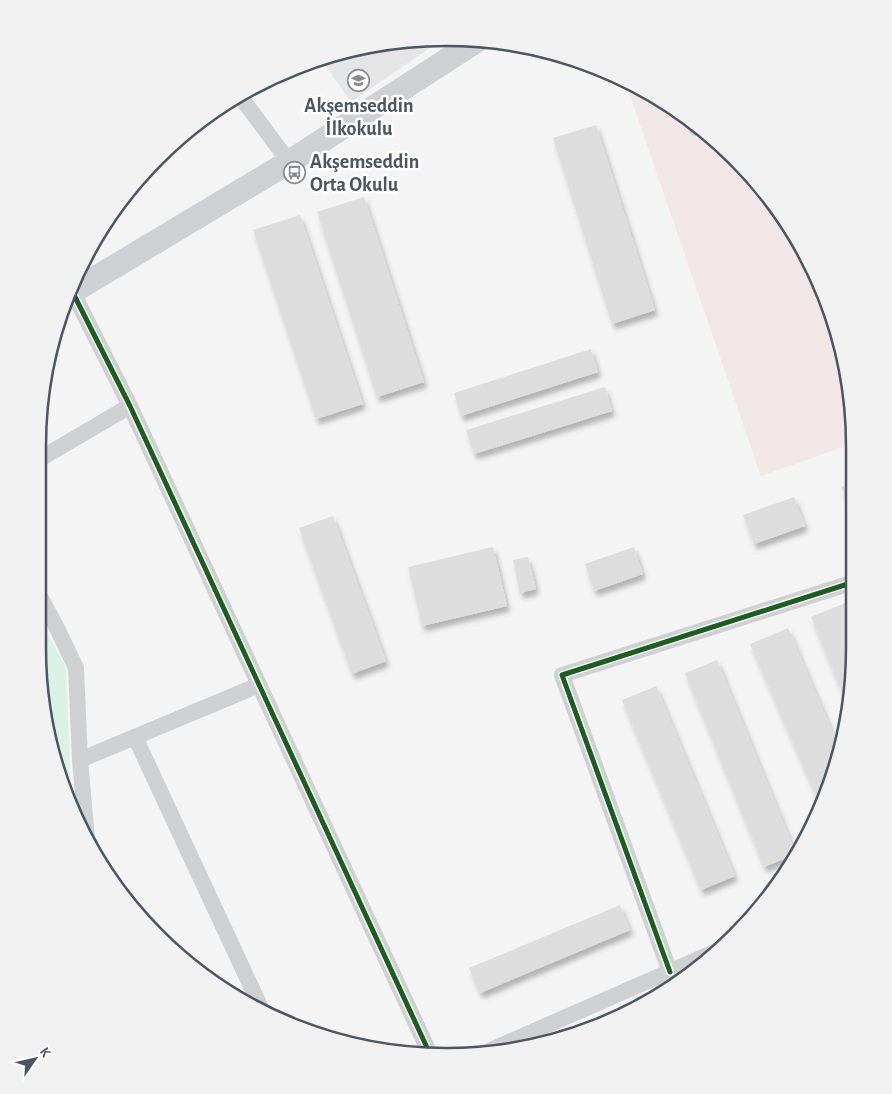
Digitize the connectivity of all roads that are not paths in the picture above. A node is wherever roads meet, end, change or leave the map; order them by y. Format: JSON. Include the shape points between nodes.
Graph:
{"nodes":[{"id":1,"x":467,"y":47,"type":"edge"},
{"id":2,"x":244,"y":101,"type":"edge"},
{"id":3,"x":289,"y":162,"type":"junction"},
{"id":4,"x":80,"y":285,"type":"edge"},
{"id":5,"x":74,"y":299,"type":"edge"},
{"id":6,"x":130,"y":406,"type":"junction"},
{"id":7,"x":46,"y":455,"type":"edge"},
{"id":8,"x":846,"y":585,"type":"edge"},
{"id":9,"x":46,"y":608,"type":"edge"},
{"id":10,"x":259,"y":685,"type":"junction"},
{"id":11,"x":135,"y":736,"type":"junction"},
{"id":12,"x":80,"y":760,"type":"junction"},
{"id":13,"x":85,"y":821,"type":"edge"},
{"id":14,"x":694,"y":961,"type":"edge"},
{"id":15,"x":670,"y":972,"type":"junction"},
{"id":16,"x":258,"y":1001,"type":"edge"},
{"id":17,"x":508,"y":1042,"type":"edge"},
{"id":18,"x":427,"y":1047,"type":"edge"}],
"edges":[{"from":1,"to":3,"type":"street"},
{"from":2,"to":3,"type":"street"},
{"from":3,"to":4,"type":"street"},
{"from":5,"to":6,"type":"street"},
{"from":6,"to":7,"type":"street"},
{"from":6,"to":10,"type":"street"},
{"from":8,"to":15,"type":"street","via":[[562,675]]},
{"from":9,"to":12,"type":"street","via":[[76,668]]},
{"from":10,"to":11,"type":"street"},
{"from":10,"to":18,"type":"street"},
{"from":11,"to":12,"type":"street"},
{"from":11,"to":16,"type":"street"},
{"from":12,"to":13,"type":"street"},
{"from":14,"to":15,"type":"street"},
{"from":15,"to":17,"type":"street"}]}
